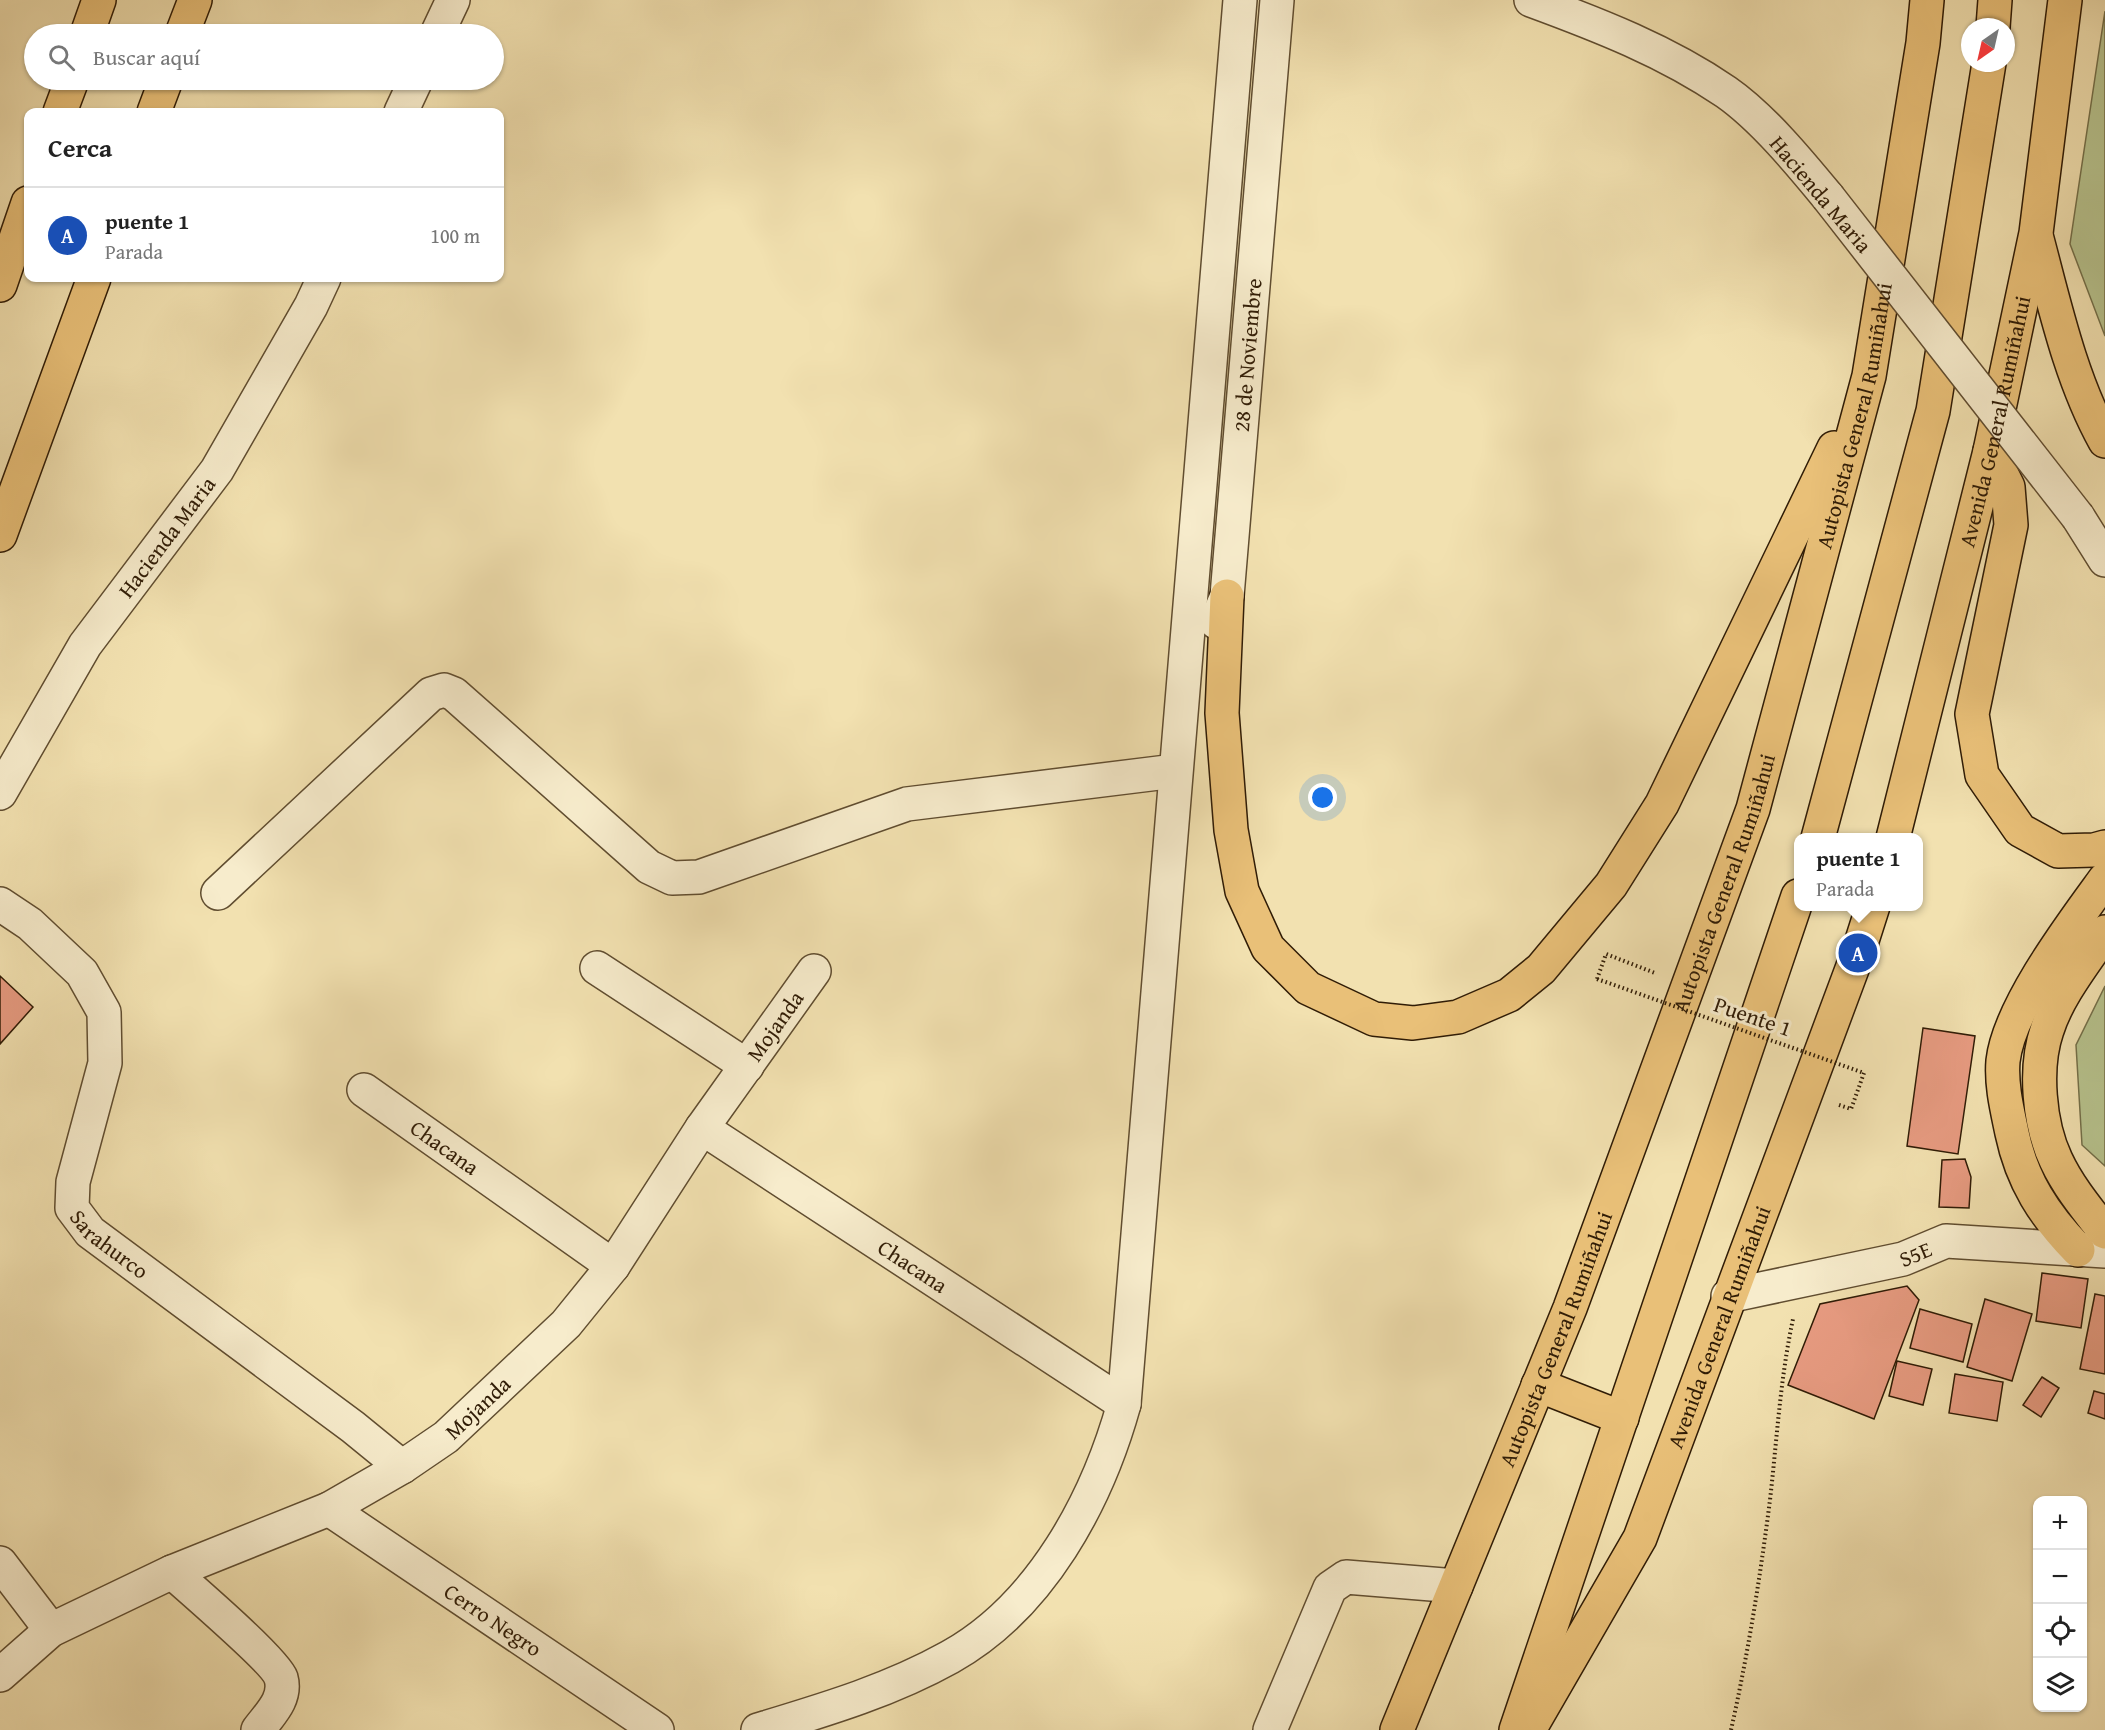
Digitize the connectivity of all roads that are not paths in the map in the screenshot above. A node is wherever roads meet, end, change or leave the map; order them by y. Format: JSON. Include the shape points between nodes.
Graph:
{"nodes":[{"id":1,"x":99,"y":0,"type":"edge"},
{"id":2,"x":195,"y":0,"type":"edge"},
{"id":3,"x":453,"y":0,"type":"edge"},
{"id":4,"x":1240,"y":0,"type":"edge"},
{"id":5,"x":1277,"y":0,"type":"edge"},
{"id":6,"x":1531,"y":0,"type":"edge"},
{"id":7,"x":1927,"y":0,"type":"edge"},
{"id":8,"x":1995,"y":0,"type":"edge"},
{"id":9,"x":2065,"y":0,"type":"edge"},
{"id":10,"x":1994,"y":18,"type":"edge"},
{"id":11,"x":91,"y":24,"type":"edge"},
{"id":12,"x":186,"y":24,"type":"edge"},
{"id":13,"x":442,"y":24,"type":"edge"},
{"id":14,"x":1988,"y":72,"type":"edge"},
{"id":15,"x":68,"y":90,"type":"edge"},
{"id":16,"x":162,"y":90,"type":"edge"},
{"id":17,"x":411,"y":90,"type":"edge"},
{"id":18,"x":62,"y":108,"type":"edge"},
{"id":19,"x":156,"y":108,"type":"edge"},
{"id":20,"x":403,"y":108,"type":"edge"},
{"id":21,"x":24,"y":212,"type":"edge"},
{"id":22,"x":2036,"y":233,"type":"junction"},
{"id":23,"x":6,"y":252,"type":"edge"},
{"id":24,"x":93,"y":282,"type":"edge"},
{"id":25,"x":322,"y":282,"type":"edge"},
{"id":26,"x":0,"y":285,"type":"edge"},
{"id":27,"x":1869,"y":376,"type":"junction"},
{"id":28,"x":2105,"y":441,"type":"edge"},
{"id":29,"x":1990,"y":451,"type":"junction"},
{"id":30,"x":0,"y":535,"type":"edge"},
{"id":31,"x":2105,"y":560,"type":"edge"},
{"id":32,"x":1227,"y":596,"type":"junction"},
{"id":33,"x":1183,"y":701,"type":"junction"},
{"id":34,"x":1174,"y":771,"type":"junction"},
{"id":35,"x":0,"y":793,"type":"edge"},
{"id":36,"x":1819,"y":833,"type":"edge"},
{"id":37,"x":1894,"y":833,"type":"edge"},
{"id":38,"x":2105,"y":847,"type":"edge"},
{"id":39,"x":2105,"y":879,"type":"edge"},
{"id":40,"x":218,"y":893,"type":"dead end"},
{"id":41,"x":0,"y":904,"type":"edge"},
{"id":42,"x":1794,"y":908,"type":"edge"},
{"id":43,"x":1871,"y":911,"type":"edge"},
{"id":44,"x":2105,"y":932,"type":"edge"},
{"id":45,"x":597,"y":968,"type":"dead end"},
{"id":46,"x":814,"y":971,"type":"dead end"},
{"id":47,"x":747,"y":1066,"type":"junction"},
{"id":48,"x":364,"y":1090,"type":"dead end"},
{"id":49,"x":702,"y":1128,"type":"junction"},
{"id":50,"x":2105,"y":1232,"type":"edge"},
{"id":51,"x":2092,"y":1250,"type":"edge"},
{"id":52,"x":613,"y":1266,"type":"junction"},
{"id":53,"x":1728,"y":1296,"type":"junction"},
{"id":54,"x":1538,"y":1385,"type":"junction"},
{"id":55,"x":1124,"y":1404,"type":"junction"},
{"id":56,"x":1622,"y":1418,"type":"junction"},
{"id":57,"x":402,"y":1467,"type":"junction"},
{"id":58,"x":329,"y":1509,"type":"junction"},
{"id":59,"x":0,"y":1563,"type":"edge"},
{"id":60,"x":172,"y":1572,"type":"junction"},
{"id":61,"x":1456,"y":1586,"type":"junction"},
{"id":62,"x":51,"y":1630,"type":"junction"},
{"id":63,"x":0,"y":1675,"type":"edge"},
{"id":64,"x":258,"y":1730,"type":"edge"},
{"id":65,"x":657,"y":1730,"type":"edge"},
{"id":66,"x":758,"y":1730,"type":"edge"},
{"id":67,"x":1270,"y":1730,"type":"edge"},
{"id":68,"x":1397,"y":1730,"type":"edge"},
{"id":69,"x":1516,"y":1730,"type":"edge"},
{"id":70,"x":1529,"y":1730,"type":"edge"}],
"edges":[{"from":1,"to":11,"type":"main road"},
{"from":2,"to":12,"type":"main road"},
{"from":3,"to":13,"type":"street"},
{"from":4,"to":33,"type":"street"},
{"from":5,"to":32,"type":"street","name":"28 de Noviembre"},
{"from":6,"to":31,"type":"street","name":"Hacienda Maria","bridge":true,"via":[[1624,35],[1726,93],[1793,154],[2078,517]]},
{"from":7,"to":27,"type":"main road","name":"Autopista General Rumiñahui"},
{"from":8,"to":10,"type":"main road"},
{"from":9,"to":22,"type":"main road","name":"Avenida General Rumiñahui"},
{"from":14,"to":36,"type":"main road","via":[[1933,411]]},
{"from":15,"to":18,"type":"main road"},
{"from":16,"to":19,"type":"main road"},
{"from":17,"to":20,"type":"street"},
{"from":21,"to":23,"type":"main road"},
{"from":22,"to":28,"type":"main road","via":[[2060,325],[2093,420]]},
{"from":22,"to":29,"type":"main road","name":"Avenida General Rumiñahui"},
{"from":23,"to":26,"type":"main road"},
{"from":24,"to":30,"type":"main road"},
{"from":25,"to":35,"type":"street","name":"Hacienda Maria","via":[[217,470],[85,645]]},
{"from":27,"to":32,"type":"main road","via":[[1662,804],[1611,885],[1541,969],[1509,995],[1458,1017],[1413,1023],[1374,1018],[1308,988],[1268,948],[1242,891],[1231,830],[1222,713]]},
{"from":27,"to":54,"type":"main road","name":"Autopista General Rumiñahui","via":[[1753,808],[1570,1308]]},
{"from":29,"to":37,"type":"main road","name":"Avenida General Rumiñahui"},
{"from":29,"to":38,"type":"main road","via":[[2008,487],[2011,525],[1972,714],[1982,775],[2019,830],[2058,851]]},
{"from":32,"to":33,"type":"street","name":"28 de Noviembre"},
{"from":33,"to":34,"type":"street"},
{"from":34,"to":40,"type":"street","via":[[907,804],[699,877],[672,878],[649,867],[454,694],[444,690],[432,694]]},
{"from":34,"to":55,"type":"street"},
{"from":39,"to":51,"type":"main road","via":[[2056,947],[2014,1023],[2003,1060],[2004,1091],[2016,1152],[2032,1189],[2052,1224]]},
{"from":41,"to":57,"type":"street","name":"Sarahurco","via":[[30,924],[82,973],[104,1012],[105,1063],[74,1182],[72,1208],[90,1232]]},
{"from":42,"to":56,"type":"main road"},
{"from":43,"to":53,"type":"main road","name":"Avenida General Rumiñahui"},
{"from":44,"to":50,"type":"main road","via":[[2047,1029],[2039,1066],[2040,1101],[2055,1159],[2080,1201]]},
{"from":45,"to":47,"type":"street"},
{"from":46,"to":47,"type":"street","name":"Mojanda"},
{"from":47,"to":49,"type":"street","name":"Mojanda"},
{"from":48,"to":52,"type":"street","name":"Chacana"},
{"from":49,"to":52,"type":"street","name":"Mojanda"},
{"from":49,"to":55,"type":"street","name":"Chacana"},
{"from":51,"to":53,"type":"street","name":"S5E","via":[[1946,1241],[1903,1258]]},
{"from":52,"to":57,"type":"street","name":"Mojanda","via":[[566,1324],[505,1384],[446,1437]]},
{"from":53,"to":70,"type":"main road","name":"Avenida General Rumiñahui","via":[[1640,1538]]},
{"from":54,"to":56,"type":"main road"},
{"from":54,"to":61,"type":"main road","name":"Autopista General Rumiñahui"},
{"from":55,"to":66,"type":"street","via":[[1092,1494],[1064,1543],[1033,1585],[993,1627],[911,1678]]},
{"from":56,"to":69,"type":"main road"},
{"from":57,"to":58,"type":"street","name":"Mojanda"},
{"from":58,"to":60,"type":"street","name":"Mojanda"},
{"from":58,"to":65,"type":"street","name":"Cerro Negro"},
{"from":59,"to":62,"type":"street"},
{"from":60,"to":62,"type":"street","name":"Mojanda"},
{"from":60,"to":64,"type":"street","via":[[281,1677],[281,1699]]},
{"from":61,"to":67,"type":"street","via":[[1346,1577],[1330,1588]]},
{"from":61,"to":68,"type":"main road","name":"Autopista General Rumiñahui"},
{"from":62,"to":63,"type":"street","name":"Mojanda"}]}
